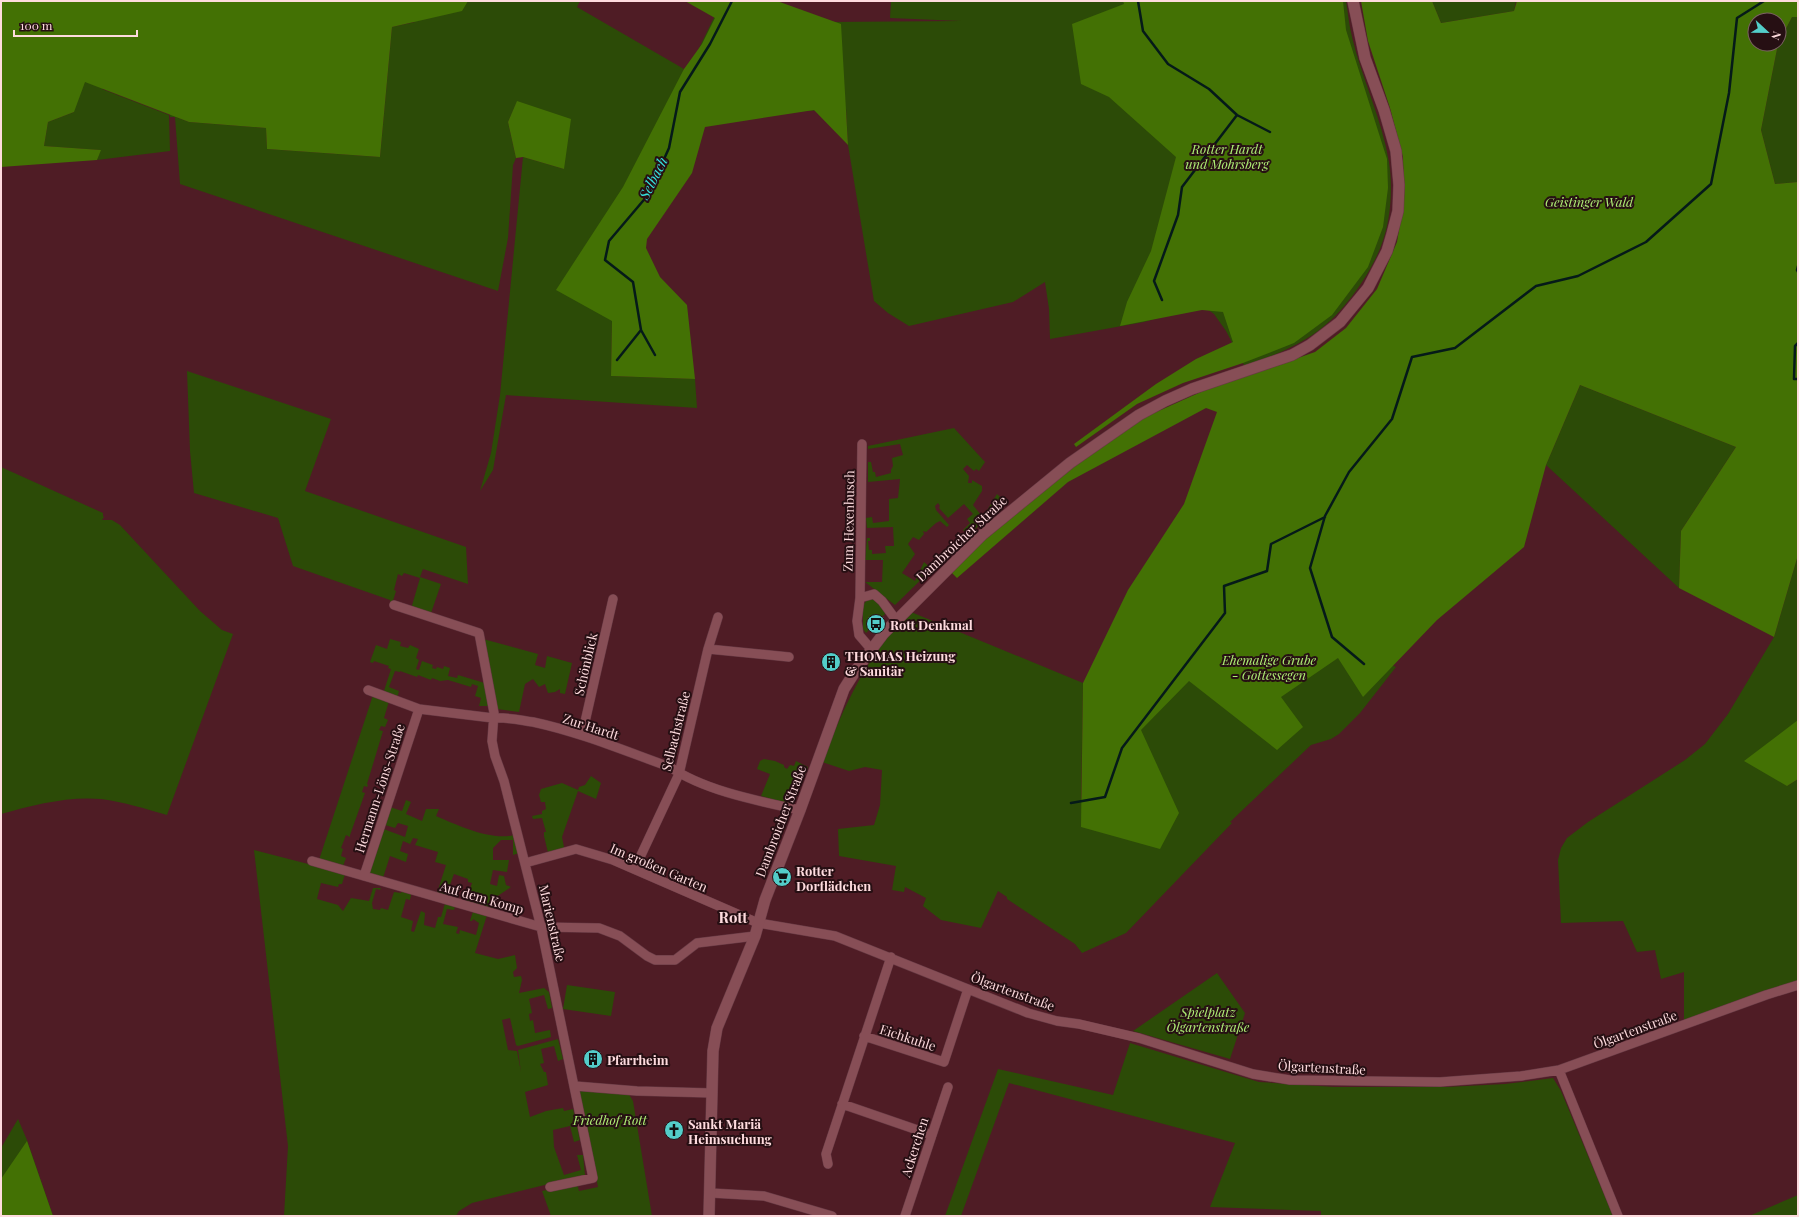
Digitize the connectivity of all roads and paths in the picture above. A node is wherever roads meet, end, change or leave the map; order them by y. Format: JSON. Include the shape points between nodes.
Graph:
{"nodes":[{"id":1,"x":1353,"y":1,"type":"edge"},
{"id":2,"x":862,"y":444,"type":"dead end"},
{"id":3,"x":860,"y":598,"type":"junction"},
{"id":4,"x":613,"y":599,"type":"dead end"},
{"id":5,"x":394,"y":605,"type":"dead end"},
{"id":6,"x":718,"y":617,"type":"dead end"},
{"id":7,"x":896,"y":620,"type":"junction"},
{"id":8,"x":708,"y":649,"type":"junction"},
{"id":9,"x":871,"y":649,"type":"junction"},
{"id":10,"x":789,"y":657,"type":"dead end"},
{"id":11,"x":368,"y":690,"type":"dead end"},
{"id":12,"x":419,"y":709,"type":"junction"},
{"id":13,"x":493,"y":718,"type":"junction"},
{"id":14,"x":582,"y":735,"type":"junction"},
{"id":15,"x":679,"y":774,"type":"junction"},
{"id":16,"x":800,"y":810,"type":"junction"},
{"id":17,"x":312,"y":861,"type":"dead end"},
{"id":18,"x":525,"y":863,"type":"junction"},
{"id":19,"x":635,"y":868,"type":"junction"},
{"id":20,"x":364,"y":876,"type":"junction"},
{"id":21,"x":758,"y":923,"type":"junction"},
{"id":22,"x":541,"y":927,"type":"junction"},
{"id":23,"x":755,"y":936,"type":"junction"},
{"id":24,"x":891,"y":957,"type":"junction"},
{"id":25,"x":1798,"y":985,"type":"edge"},
{"id":26,"x":968,"y":989,"type":"junction"},
{"id":27,"x":864,"y":1036,"type":"junction"},
{"id":28,"x":1559,"y":1070,"type":"junction"},
{"id":29,"x":575,"y":1086,"type":"junction"},
{"id":30,"x":948,"y":1087,"type":"dead end"},
{"id":31,"x":712,"y":1093,"type":"junction"},
{"id":32,"x":842,"y":1104,"type":"junction"},
{"id":33,"x":932,"y":1135,"type":"junction"},
{"id":34,"x":828,"y":1164,"type":"dead end"},
{"id":35,"x":550,"y":1187,"type":"dead end"},
{"id":36,"x":711,"y":1193,"type":"junction"},
{"id":37,"x":709,"y":1216,"type":"edge"},
{"id":38,"x":832,"y":1216,"type":"edge"},
{"id":39,"x":905,"y":1216,"type":"edge"},
{"id":40,"x":1618,"y":1216,"type":"edge"}],
"edges":[{"from":1,"to":7,"type":"street","name":"Dambroicher Straße","via":[[1365,58],[1396,151],[1399,185],[1398,211],[1387,251],[1368,288],[1340,322],[1310,345],[1292,355],[1192,389],[1139,415],[1070,463],[982,536]]},
{"from":2,"to":3,"type":"street","name":"Zum Hexenbusch"},
{"from":3,"to":7,"type":"street","via":[[874,594]]},
{"from":3,"to":9,"type":"street","name":"Zum Hexenbusch","via":[[857,621],[859,635]]},
{"from":4,"to":14,"type":"street","name":"Schönblick"},
{"from":5,"to":13,"type":"street","name":"Marienstraße","via":[[479,633]]},
{"from":6,"to":8,"type":"street","name":"Selbachstraße"},
{"from":7,"to":9,"type":"street","name":"Dambroicher Straße"},
{"from":8,"to":10,"type":"street"},
{"from":8,"to":15,"type":"street","name":"Selbachstraße"},
{"from":9,"to":16,"type":"street","name":"Dambroicher Straße","via":[[844,689]]},
{"from":11,"to":12,"type":"street","name":"Zur Hardt"},
{"from":12,"to":13,"type":"street","name":"Zur Hardt"},
{"from":12,"to":20,"type":"street","name":"Hermann-Löns-Straße"},
{"from":13,"to":14,"type":"street","name":"Zur Hardt","via":[[505,717]]},
{"from":13,"to":18,"type":"street","name":"Marienstraße","via":[[492,741],[495,756],[504,780]]},
{"from":14,"to":15,"type":"street","name":"Zur Hardt","via":[[670,767]]},
{"from":15,"to":16,"type":"street","name":"Zur Hardt","via":[[717,789]]},
{"from":15,"to":19,"type":"street","name":"Selbachstraße"},
{"from":16,"to":21,"type":"street","name":"Dambroicher Straße"},
{"from":17,"to":20,"type":"street","name":"Auf dem Komp"},
{"from":18,"to":19,"type":"street","name":"Im großen Garten","via":[[576,849]]},
{"from":18,"to":22,"type":"street","name":"Marienstraße"},
{"from":19,"to":21,"type":"street","name":"Im großen Garten"},
{"from":20,"to":22,"type":"street","name":"Auf dem Komp"},
{"from":21,"to":23,"type":"street","name":"Dambroicher Straße"},
{"from":21,"to":24,"type":"street","name":"Ölgartenstraße","via":[[836,936]]},
{"from":22,"to":23,"type":"street","name":"Auf dem Komp","via":[[599,928],[620,936],[654,960],[675,960],[697,943]]},
{"from":22,"to":29,"type":"street","name":"Marienstraße"},
{"from":23,"to":31,"type":"street","name":"Dambroicher Straße","via":[[717,1028],[713,1051]]},
{"from":24,"to":26,"type":"street","name":"Ölgartenstraße"},
{"from":24,"to":27,"type":"street","name":"Eichkuhle"},
{"from":25,"to":28,"type":"street","name":"Ölgartenstraße"},
{"from":26,"to":27,"type":"street","name":"Eichkuhle","via":[[944,1062]]},
{"from":26,"to":28,"type":"street","name":"Ölgartenstraße","via":[[1012,1008],[1057,1022],[1123,1034],[1253,1074],[1290,1080],[1440,1082],[1521,1076]]},
{"from":27,"to":32,"type":"street","name":"Eichkuhle"},
{"from":28,"to":40,"type":"street"},
{"from":29,"to":31,"type":"street"},
{"from":29,"to":35,"type":"street","name":"Marienstraße","via":[[593,1178]]},
{"from":30,"to":33,"type":"street","name":"Ackerchen"},
{"from":31,"to":36,"type":"street","name":"Dambroicher Straße"},
{"from":32,"to":33,"type":"street"},
{"from":32,"to":34,"type":"street","name":"Eichkuhle","via":[[826,1154]]},
{"from":33,"to":39,"type":"street","name":"Ackerchen"},
{"from":36,"to":37,"type":"street","name":"Dambroicher Straße"},
{"from":36,"to":38,"type":"street","via":[[764,1196]]}]}
